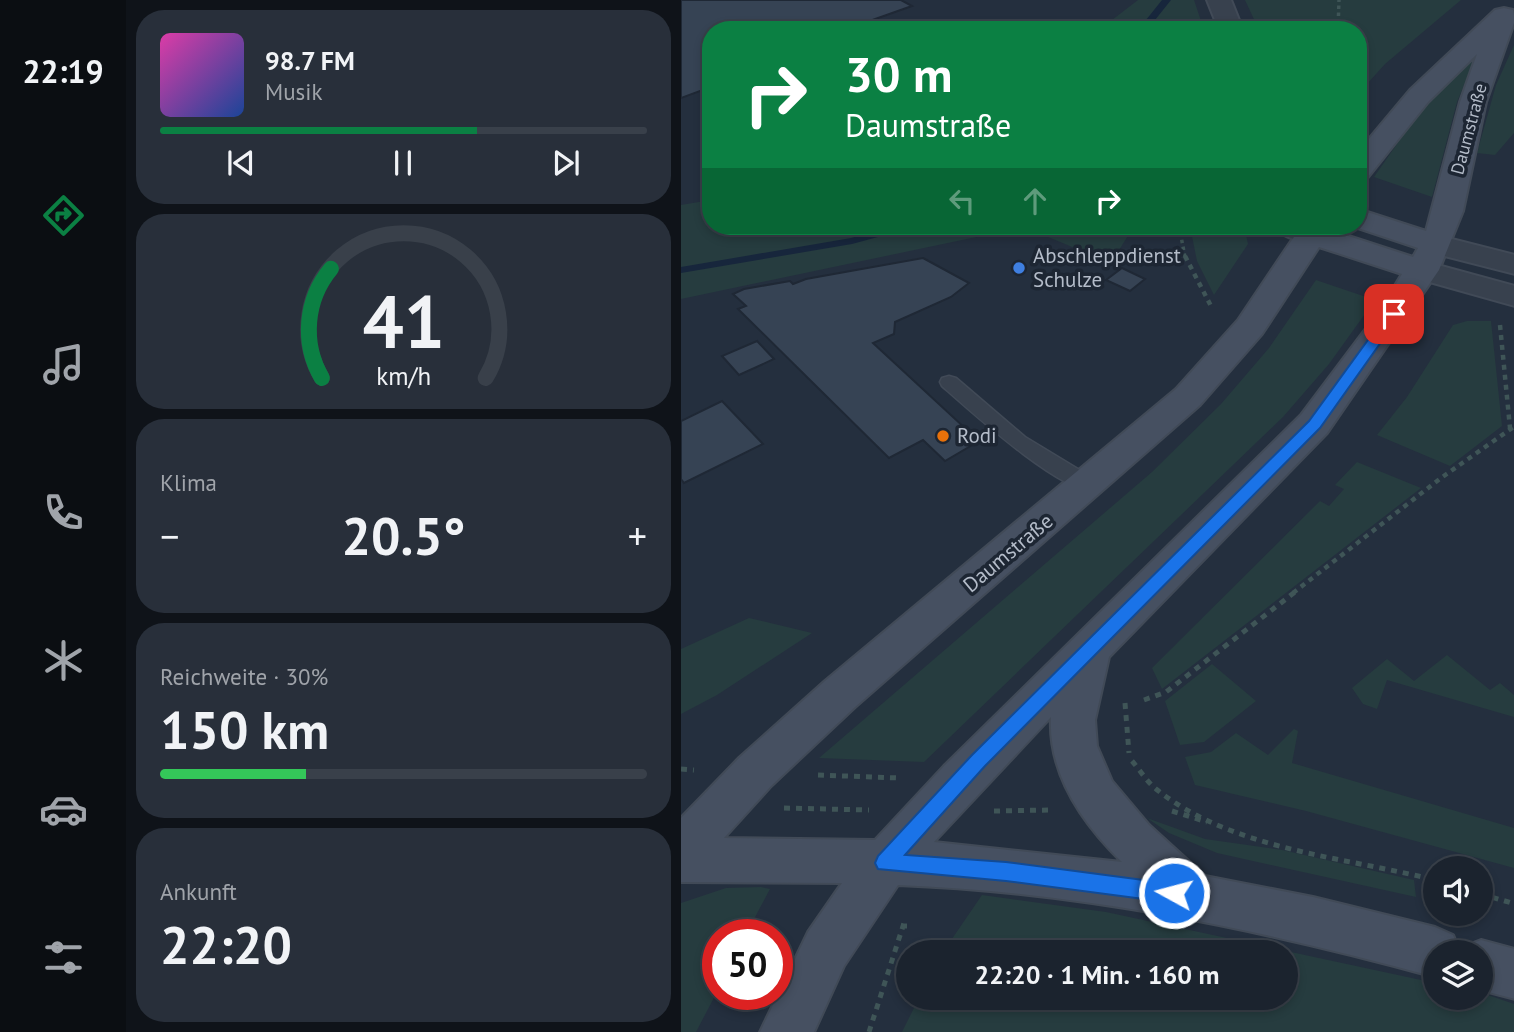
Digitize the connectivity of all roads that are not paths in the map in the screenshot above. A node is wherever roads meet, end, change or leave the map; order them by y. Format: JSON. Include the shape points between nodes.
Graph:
{"nodes":[{"id":1,"x":1219,"y":0,"type":"edge"},
{"id":2,"x":1509,"y":10,"type":"edge"},
{"id":3,"x":1227,"y":21,"type":"edge"},
{"id":4,"x":1367,"y":160,"type":"edge"},
{"id":5,"x":1367,"y":223,"type":"edge"},
{"id":6,"x":1303,"y":235,"type":"edge"},
{"id":7,"x":1332,"y":235,"type":"edge"},
{"id":8,"x":1429,"y":257,"type":"junction"},
{"id":9,"x":1514,"y":265,"type":"edge"},
{"id":10,"x":1507,"y":307,"type":"edge"},
{"id":11,"x":949,"y":382,"type":"dead end"},
{"id":12,"x":1089,"y":485,"type":"junction"},
{"id":13,"x":1092,"y":645,"type":"junction"},
{"id":14,"x":681,"y":851,"type":"edge"},
{"id":15,"x":681,"y":860,"type":"edge"},
{"id":16,"x":885,"y":863,"type":"junction"},
{"id":17,"x":1192,"y":896,"type":"junction"},
{"id":18,"x":1423,"y":949,"type":"edge"},
{"id":19,"x":1493,"y":968,"type":"edge"},
{"id":20,"x":1514,"y":974,"type":"edge"},
{"id":21,"x":787,"y":1032,"type":"edge"}],
"edges":[{"from":1,"to":3,"type":"street"},
{"from":2,"to":4,"type":"main road","name":"Daumstraße","via":[[1419,96]]},
{"from":2,"to":8,"type":"main road","name":"Daumstraße","via":[[1473,102],[1448,211]]},
{"from":5,"to":8,"type":"main road"},
{"from":6,"to":12,"type":"main road","name":"Daumstraße","via":[[1250,327],[1188,397]]},
{"from":7,"to":8,"type":"main road","name":"Daumstraße"},
{"from":8,"to":9,"type":"street"},
{"from":8,"to":10,"type":"street"},
{"from":8,"to":13,"type":"main road","name":"Daumstraße","via":[[1314,424]]},
{"from":11,"to":12,"type":"lane","via":[[1018,442]]},
{"from":12,"to":14,"type":"main road","name":"Daumstraße","via":[[840,694],[755,772]]},
{"from":13,"to":16,"type":"main road","name":"Daumstraße"},
{"from":13,"to":17,"type":"main road","via":[[1072,722],[1083,772],[1116,825]]},
{"from":15,"to":16,"type":"main road"},
{"from":16,"to":17,"type":"main road","via":[[1006,872]]},
{"from":16,"to":21,"type":"main road","name":"Daumstraße","via":[[826,949]]},
{"from":17,"to":18,"type":"main road"},
{"from":19,"to":20,"type":"main road"}]}
